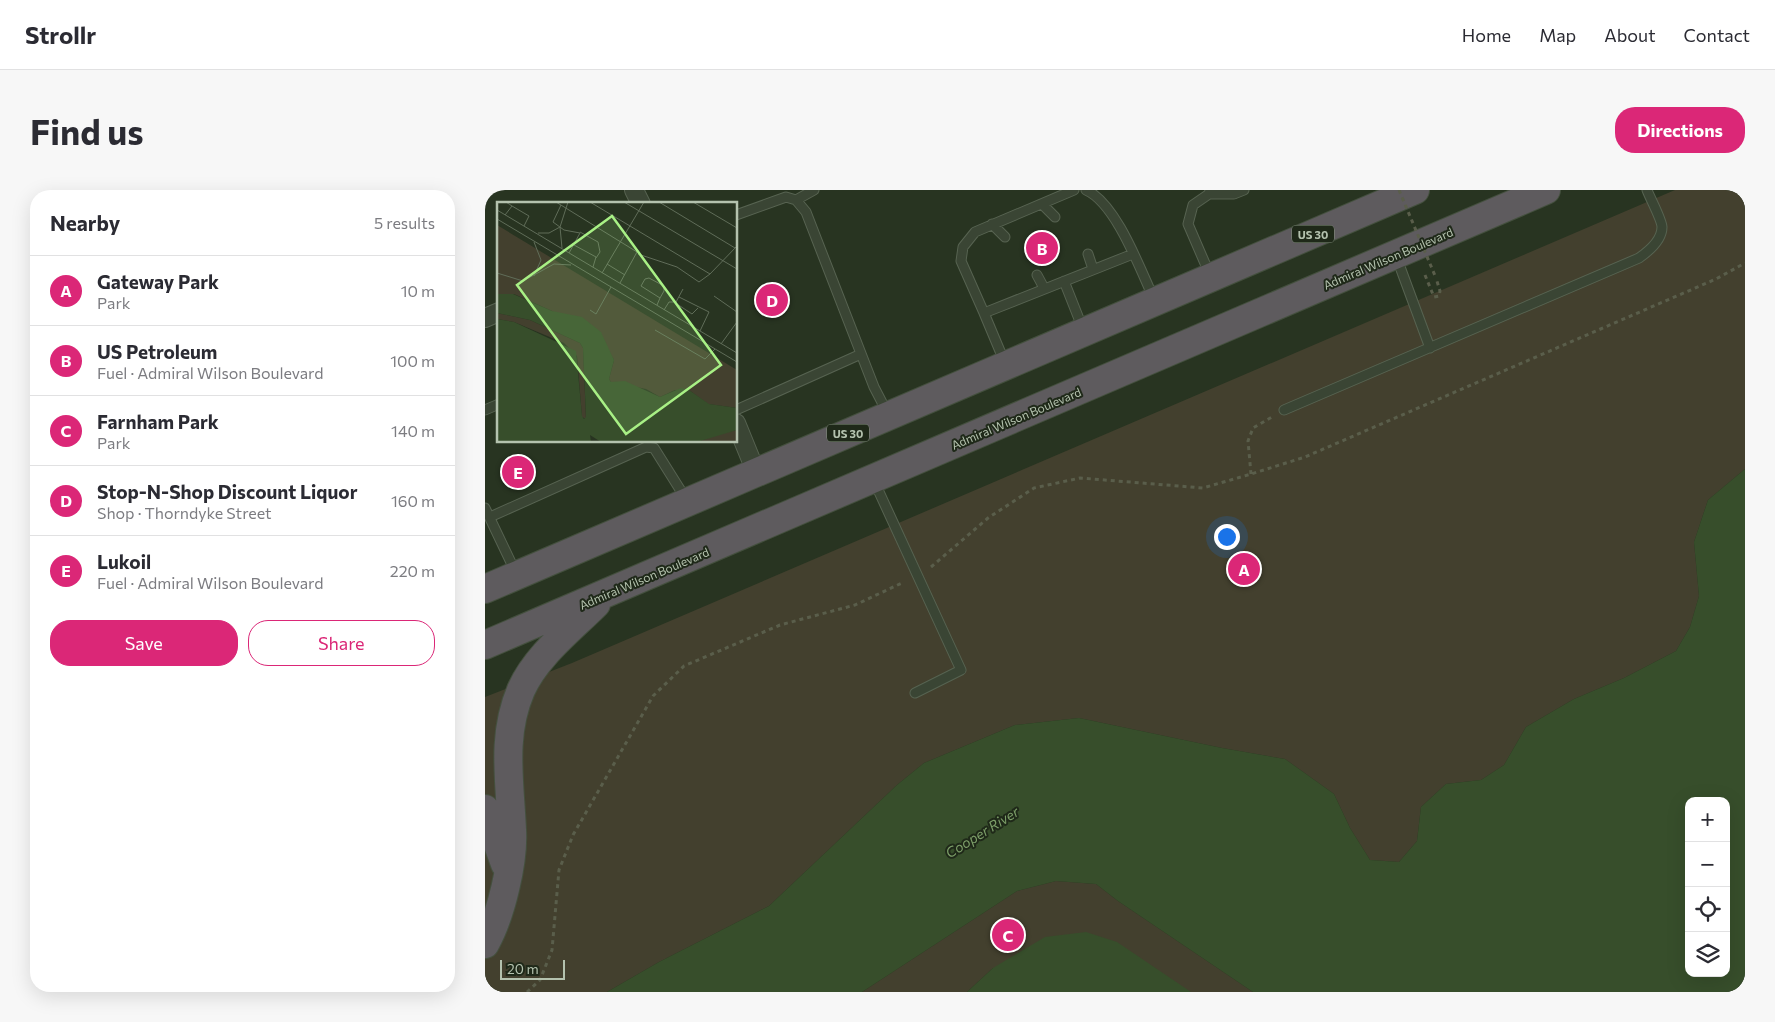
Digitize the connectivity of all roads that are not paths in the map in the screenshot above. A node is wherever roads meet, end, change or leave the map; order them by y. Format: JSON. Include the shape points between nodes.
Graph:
{"nodes":[{"id":1,"x":634,"y":190,"type":"edge"},
{"id":2,"x":813,"y":190,"type":"edge"},
{"id":3,"x":1075,"y":190,"type":"edge"},
{"id":4,"x":1086,"y":190,"type":"edge"},
{"id":5,"x":1244,"y":190,"type":"edge"},
{"id":6,"x":1415,"y":190,"type":"edge"},
{"id":7,"x":1547,"y":190,"type":"edge"},
{"id":8,"x":1647,"y":190,"type":"edge"},
{"id":9,"x":1209,"y":192,"type":"edge"},
{"id":10,"x":796,"y":200,"type":"junction"},
{"id":11,"x":640,"y":202,"type":"edge"},
{"id":12,"x":1042,"y":204,"type":"junction"},
{"id":13,"x":737,"y":215,"type":"edge"},
{"id":14,"x":1055,"y":217,"type":"dead end"},
{"id":15,"x":992,"y":224,"type":"junction"},
{"id":16,"x":1005,"y":237,"type":"dead end"},
{"id":17,"x":1088,"y":254,"type":"dead end"},
{"id":18,"x":1133,"y":254,"type":"junction"},
{"id":19,"x":1395,"y":255,"type":"junction"},
{"id":20,"x":1093,"y":269,"type":"junction"},
{"id":21,"x":1037,"y":274,"type":"dead end"},
{"id":22,"x":1211,"y":277,"type":"junction"},
{"id":23,"x":1064,"y":281,"type":"junction"},
{"id":24,"x":1044,"y":288,"type":"junction"},
{"id":25,"x":1155,"y":302,"type":"junction"},
{"id":26,"x":497,"y":313,"type":"edge"},
{"id":27,"x":984,"y":313,"type":"junction"},
{"id":28,"x":485,"y":318,"type":"edge"},
{"id":29,"x":1084,"y":332,"type":"junction"},
{"id":30,"x":1430,"y":348,"type":"junction"},
{"id":31,"x":861,"y":354,"type":"junction"},
{"id":32,"x":1006,"y":365,"type":"junction"},
{"id":33,"x":497,"y":405,"type":"edge"},
{"id":34,"x":485,"y":410,"type":"edge"},
{"id":35,"x":737,"y":410,"type":"edge"},
{"id":36,"x":1285,"y":410,"type":"road end"},
{"id":37,"x":889,"y":415,"type":"junction"},
{"id":38,"x":737,"y":425,"type":"edge"},
{"id":39,"x":653,"y":445,"type":"edge"},
{"id":40,"x":757,"y":472,"type":"junction"},
{"id":41,"x":873,"y":479,"type":"junction"},
{"id":42,"x":688,"y":502,"type":"junction"},
{"id":43,"x":485,"y":508,"type":"edge"},
{"id":44,"x":490,"y":517,"type":"junction"},
{"id":45,"x":518,"y":575,"type":"junction"},
{"id":46,"x":485,"y":589,"type":"edge"},
{"id":47,"x":608,"y":593,"type":"junction"},
{"id":48,"x":485,"y":646,"type":"edge"},
{"id":49,"x":915,"y":693,"type":"dead end"},
{"id":50,"x":485,"y":809,"type":"edge"},
{"id":51,"x":507,"y":872,"type":"junction"},
{"id":52,"x":485,"y":944,"type":"edge"}],
"edges":[{"from":1,"to":11,"type":"street"},
{"from":2,"to":10,"type":"lane"},
{"from":3,"to":12,"type":"lane"},
{"from":4,"to":18,"type":"lane","via":[[1095,194],[1108,208]]},
{"from":5,"to":9,"type":"lane","via":[[1234,194]]},
{"from":6,"to":22,"type":"highway","number":"US 30"},
{"from":7,"to":19,"type":"highway","name":"Admiral Wilson Boulevard"},
{"from":8,"to":30,"type":"lane","via":[[1662,226],[1649,251]]},
{"from":9,"to":22,"type":"lane","via":[[1193,205],[1188,224]]},
{"from":10,"to":13,"type":"lane","via":[[786,197]]},
{"from":10,"to":31,"type":"lane","via":[[806,212]]},
{"from":12,"to":14,"type":"lane"},
{"from":12,"to":15,"type":"lane"},
{"from":15,"to":16,"type":"lane"},
{"from":15,"to":27,"type":"lane","via":[[975,232],[963,247],[961,261]]},
{"from":17,"to":20,"type":"lane"},
{"from":18,"to":20,"type":"lane"},
{"from":18,"to":25,"type":"lane"},
{"from":19,"to":30,"type":"lane"},
{"from":19,"to":41,"type":"highway","name":"Admiral Wilson Boulevard"},
{"from":20,"to":23,"type":"lane"},
{"from":21,"to":24,"type":"lane"},
{"from":22,"to":25,"type":"highway","number":"US 30"},
{"from":23,"to":24,"type":"lane"},
{"from":23,"to":29,"type":"lane"},
{"from":24,"to":27,"type":"lane"},
{"from":25,"to":29,"type":"highway","number":"US 30"},
{"from":26,"to":28,"type":"street"},
{"from":27,"to":32,"type":"lane"},
{"from":29,"to":32,"type":"highway","number":"US 30"},
{"from":30,"to":36,"type":"lane"},
{"from":31,"to":35,"type":"lane"},
{"from":31,"to":37,"type":"lane"},
{"from":32,"to":37,"type":"highway","number":"US 30"},
{"from":33,"to":34,"type":"lane"},
{"from":37,"to":40,"type":"highway","number":"US 30"},
{"from":38,"to":40,"type":"street"},
{"from":39,"to":42,"type":"lane"},
{"from":39,"to":44,"type":"lane"},
{"from":40,"to":42,"type":"highway","number":"US 30"},
{"from":41,"to":47,"type":"highway","name":"Admiral Wilson Boulevard"},
{"from":41,"to":49,"type":"lane","via":[[961,670]]},
{"from":42,"to":45,"type":"highway","number":"US 30"},
{"from":43,"to":44,"type":"lane"},
{"from":44,"to":45,"type":"lane"},
{"from":45,"to":46,"type":"highway","number":"US 30"},
{"from":47,"to":48,"type":"highway","name":"Admiral Wilson Boulevard"},
{"from":47,"to":51,"type":"highway","via":[[539,662],[517,701],[508,738],[512,832]]},
{"from":50,"to":51,"type":"highway"},
{"from":51,"to":52,"type":"highway","via":[[501,907]]}]}
